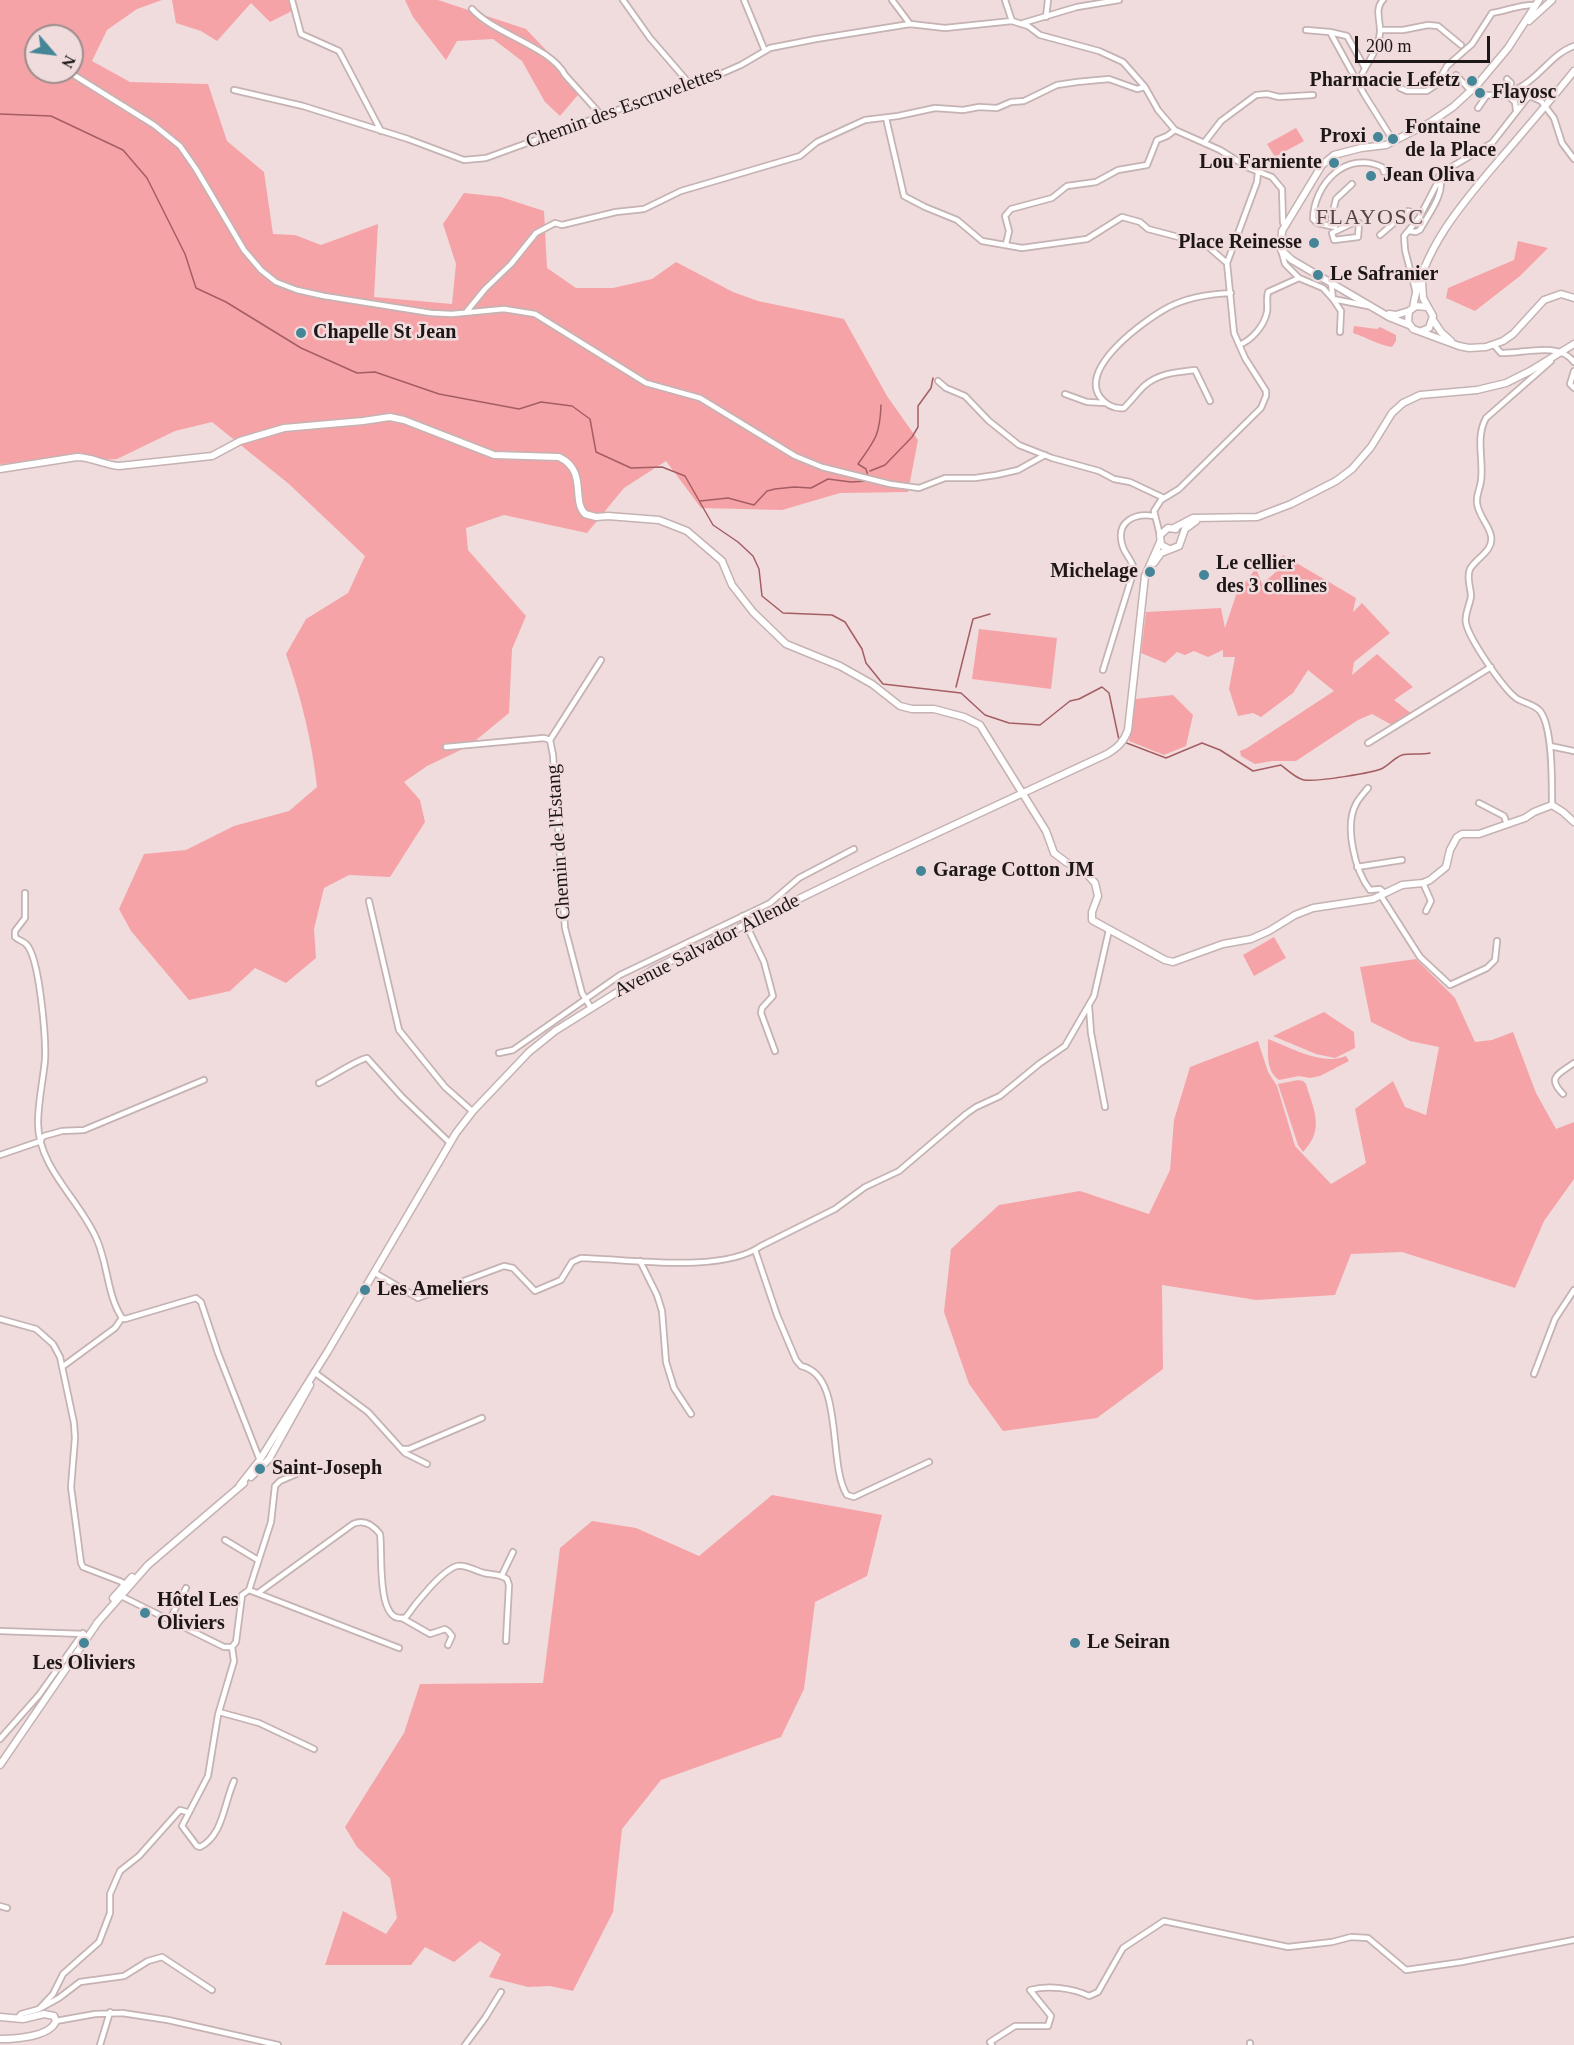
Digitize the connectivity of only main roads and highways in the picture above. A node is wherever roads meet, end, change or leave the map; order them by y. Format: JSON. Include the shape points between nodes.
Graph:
{"nodes":[{"id":1,"x":1552,"y":0,"type":"edge"},
{"id":2,"x":1537,"y":2,"type":"edge"},
{"id":3,"x":1524,"y":26,"type":"junction"},
{"id":4,"x":1574,"y":72,"type":"edge"},
{"id":5,"x":1424,"y":270,"type":"junction"},
{"id":6,"x":1574,"y":298,"type":"edge"},
{"id":7,"x":1427,"y":307,"type":"junction"},
{"id":8,"x":1411,"y":309,"type":"junction"},
{"id":9,"x":1380,"y":311,"type":"junction"},
{"id":10,"x":1433,"y":320,"type":"junction"},
{"id":11,"x":1409,"y":325,"type":"junction"},
{"id":12,"x":1422,"y":331,"type":"junction"},
{"id":13,"x":1459,"y":346,"type":"junction"},
{"id":14,"x":1574,"y":346,"type":"edge"},
{"id":15,"x":0,"y":468,"type":"edge"},
{"id":16,"x":1204,"y":518,"type":"junction"},
{"id":17,"x":1171,"y":528,"type":"junction"},
{"id":18,"x":1181,"y":537,"type":"junction"},
{"id":19,"x":1160,"y":538,"type":"junction"},
{"id":20,"x":1168,"y":549,"type":"junction"},
{"id":21,"x":1145,"y":586,"type":"junction"},
{"id":22,"x":1024,"y":793,"type":"junction"},
{"id":23,"x":1007,"y":800,"type":"junction"},
{"id":24,"x":1028,"y":800,"type":"junction"},
{"id":25,"x":1574,"y":822,"type":"edge"},
{"id":26,"x":315,"y":1373,"type":"junction"},
{"id":27,"x":240,"y":1485,"type":"junction"},
{"id":28,"x":148,"y":1565,"type":"junction"},
{"id":29,"x":121,"y":1591,"type":"junction"},
{"id":30,"x":0,"y":1765,"type":"edge"},
{"id":31,"x":0,"y":2017,"type":"edge"},
{"id":32,"x":0,"y":2039,"type":"edge"}],
"edges":[{"from":1,"to":3,"type":"main road"},
{"from":2,"to":3,"type":"main road"},
{"from":3,"to":9,"type":"main road","via":[[1479,87],[1438,117],[1392,142],[1334,155],[1317,173],[1286,225],[1281,250],[1302,267]]},
{"from":4,"to":5,"type":"main road","via":[[1455,214]]},
{"from":5,"to":7,"type":"main road","via":[[1421,290]]},
{"from":5,"to":8,"type":"main road"},
{"from":6,"to":13,"type":"main road","via":[[1561,294],[1544,300],[1513,334],[1494,345]]},
{"from":7,"to":8,"type":"main road"},
{"from":7,"to":10,"type":"main road"},
{"from":8,"to":9,"type":"main road","via":[[1396,315]]},
{"from":8,"to":11,"type":"main road"},
{"from":9,"to":11,"type":"main road"},
{"from":10,"to":12,"type":"main road"},
{"from":10,"to":13,"type":"main road","via":[[1444,337]]},
{"from":11,"to":12,"type":"main road"},
{"from":12,"to":13,"type":"main road"},
{"from":14,"to":16,"type":"main road","via":[[1490,388],[1420,395],[1403,403],[1352,469],[1292,504],[1257,518]]},
{"from":15,"to":22,"type":"main road","via":[[77,457],[119,466],[212,456],[240,441],[284,428],[390,417],[494,455],[559,457],[573,470],[579,504],[585,514],[659,520],[687,531],[722,561],[732,585],[778,638],[840,666],[900,706],[934,709],[974,721],[984,729]]},
{"from":16,"to":17,"type":"main road","via":[[1193,518]]},
{"from":16,"to":18,"type":"main road","via":[[1189,524]]},
{"from":17,"to":18,"type":"main road","via":[[1179,531]]},
{"from":17,"to":19,"type":"main road"},
{"from":18,"to":20,"type":"main road","via":[[1179,546]]},
{"from":19,"to":20,"type":"main road"},
{"from":19,"to":21,"type":"main road"},
{"from":20,"to":21,"type":"main road","via":[[1157,559]]},
{"from":21,"to":22,"type":"main road","name":"Avenue Salvador Allende","via":[[1128,730],[1122,741],[1107,754]]},
{"from":22,"to":23,"type":"main road","name":"Avenue Salvador Allende"},
{"from":22,"to":24,"type":"main road"},
{"from":23,"to":24,"type":"main road"},
{"from":23,"to":26,"type":"main road","name":"Avenue Salvador Allende","via":[[654,969],[555,1031],[529,1052],[472,1111],[450,1143]]},
{"from":24,"to":25,"type":"main road","via":[[1054,853],[1095,883],[1098,896],[1091,917],[1095,922],[1173,962],[1260,936],[1313,908],[1364,901],[1401,885],[1423,884],[1446,867],[1453,842],[1462,834],[1479,834],[1552,805]]},
{"from":26,"to":27,"type":"main road","name":"Avenue Salvador Allende","via":[[260,1461]]},
{"from":26,"to":27,"type":"main road","name":"Avenue Salvador Allende","via":[[274,1450],[253,1476]]},
{"from":27,"to":28,"type":"main road","name":"Avenue Salvador Allende"},
{"from":28,"to":29,"type":"main road","name":"Avenue Salvador Allende"},
{"from":28,"to":29,"type":"main road","name":"Avenue Salvador Allende"},
{"from":29,"to":30,"type":"main road","name":"Avenue Salvador Allende","via":[[86,1634]]},
{"from":31,"to":32,"type":"main road","via":[[17,2019],[49,2014],[56,2021],[53,2028],[40,2034]]}]}
